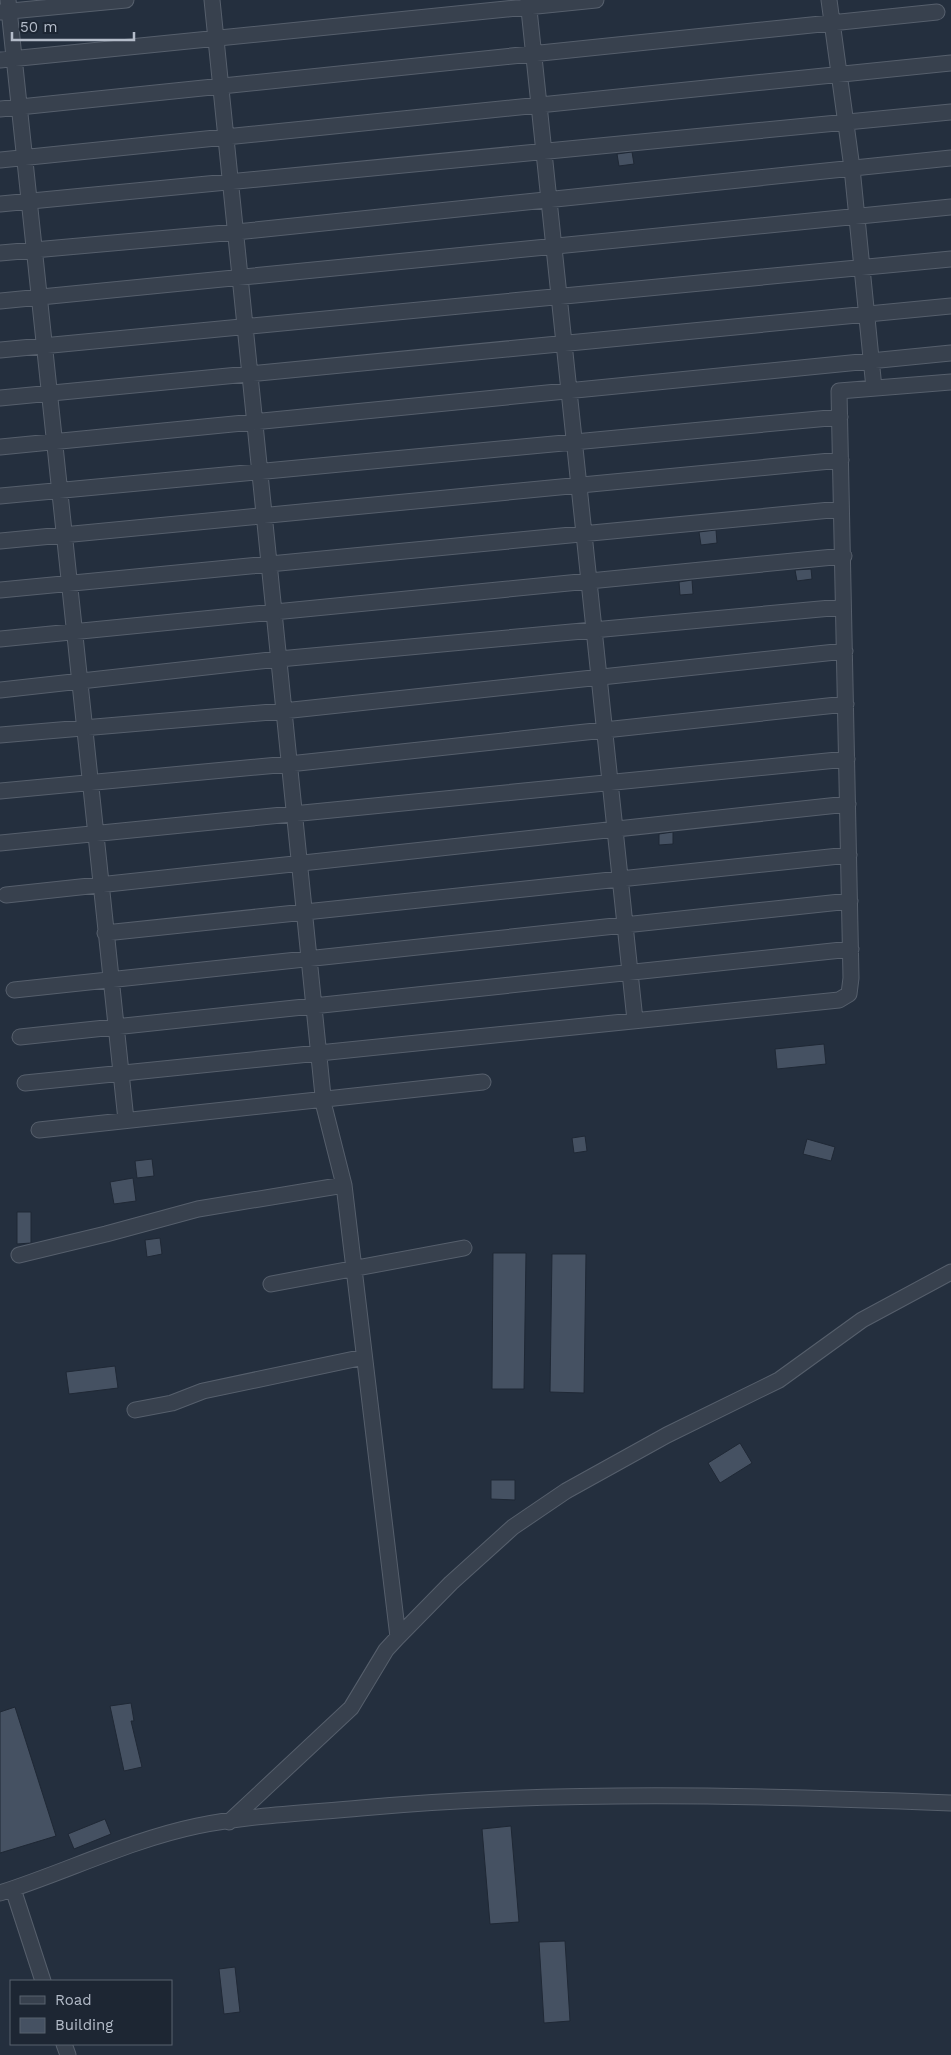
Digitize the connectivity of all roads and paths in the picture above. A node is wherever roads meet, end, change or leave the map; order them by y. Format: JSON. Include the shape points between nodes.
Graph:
{"nodes":[{"id":1,"x":126,"y":0,"type":"edge"},
{"id":2,"x":212,"y":0,"type":"edge"},
{"id":3,"x":596,"y":0,"type":"edge"},
{"id":4,"x":829,"y":0,"type":"edge"},
{"id":5,"x":528,"y":3,"type":"edge"},
{"id":6,"x":6,"y":8,"type":"edge"},
{"id":7,"x":937,"y":12,"type":"dead end"},
{"id":8,"x":834,"y":24,"type":"junction"},
{"id":9,"x":216,"y":39,"type":"junction"},
{"id":10,"x":534,"y":55,"type":"junction"},
{"id":11,"x":7,"y":60,"type":"edge"},
{"id":12,"x":951,"y":63,"type":"edge"},
{"id":13,"x":840,"y":74,"type":"junction"},
{"id":14,"x":221,"y":87,"type":"junction"},
{"id":15,"x":539,"y":106,"type":"junction"},
{"id":16,"x":18,"y":107,"type":"junction"},
{"id":17,"x":0,"y":109,"type":"edge"},
{"id":18,"x":951,"y":112,"type":"edge"},
{"id":19,"x":845,"y":122,"type":"junction"},
{"id":20,"x":226,"y":137,"type":"junction"},
{"id":21,"x":544,"y":151,"type":"junction"},
{"id":22,"x":23,"y":158,"type":"junction"},
{"id":23,"x":951,"y":158,"type":"edge"},
{"id":24,"x":0,"y":160,"type":"edge"},
{"id":25,"x":852,"y":168,"type":"junction"},
{"id":26,"x":230,"y":181,"type":"junction"},
{"id":27,"x":549,"y":200,"type":"junction"},
{"id":28,"x":28,"y":201,"type":"junction"},
{"id":29,"x":0,"y":204,"type":"edge"},
{"id":30,"x":951,"y":206,"type":"edge"},
{"id":31,"x":857,"y":216,"type":"junction"},
{"id":32,"x":236,"y":232,"type":"junction"},
{"id":33,"x":554,"y":246,"type":"junction"},
{"id":34,"x":33,"y":250,"type":"junction"},
{"id":35,"x":0,"y":253,"type":"edge"},
{"id":36,"x":951,"y":259,"type":"edge"},
{"id":37,"x":862,"y":268,"type":"junction"},
{"id":38,"x":240,"y":277,"type":"junction"},
{"id":39,"x":559,"y":297,"type":"junction"},
{"id":40,"x":38,"y":298,"type":"junction"},
{"id":41,"x":0,"y":301,"type":"edge"},
{"id":42,"x":951,"y":306,"type":"edge"},
{"id":43,"x":867,"y":314,"type":"junction"},
{"id":44,"x":245,"y":327,"type":"junction"},
{"id":45,"x":564,"y":344,"type":"junction"},
{"id":46,"x":43,"y":346,"type":"junction"},
{"id":47,"x":0,"y":350,"type":"edge"},
{"id":48,"x":951,"y":353,"type":"edge"},
{"id":49,"x":872,"y":361,"type":"junction"},
{"id":50,"x":250,"y":374,"type":"junction"},
{"id":51,"x":951,"y":382,"type":"edge"},
{"id":52,"x":874,"y":388,"type":"junction"},
{"id":53,"x":569,"y":391,"type":"junction"},
{"id":54,"x":48,"y":394,"type":"junction"},
{"id":55,"x":0,"y":398,"type":"edge"},
{"id":56,"x":840,"y":417,"type":"junction"},
{"id":57,"x":255,"y":422,"type":"junction"},
{"id":58,"x":53,"y":442,"type":"junction"},
{"id":59,"x":574,"y":442,"type":"junction"},
{"id":60,"x":0,"y":447,"type":"edge"},
{"id":61,"x":841,"y":460,"type":"junction"},
{"id":62,"x":260,"y":472,"type":"junction"},
{"id":63,"x":578,"y":484,"type":"junction"},
{"id":64,"x":58,"y":491,"type":"junction"},
{"id":65,"x":0,"y":496,"type":"edge"},
{"id":66,"x":841,"y":509,"type":"junction"},
{"id":67,"x":264,"y":515,"type":"junction"},
{"id":68,"x":63,"y":534,"type":"junction"},
{"id":69,"x":584,"y":534,"type":"junction"},
{"id":70,"x":0,"y":541,"type":"edge"},
{"id":71,"x":844,"y":556,"type":"junction"},
{"id":72,"x":269,"y":564,"type":"junction"},
{"id":73,"x":589,"y":580,"type":"junction"},
{"id":74,"x":68,"y":583,"type":"junction"},
{"id":75,"x":0,"y":590,"type":"edge"},
{"id":76,"x":842,"y":607,"type":"junction"},
{"id":77,"x":274,"y":613,"type":"junction"},
{"id":78,"x":594,"y":629,"type":"junction"},
{"id":79,"x":73,"y":632,"type":"junction"},
{"id":80,"x":0,"y":639,"type":"edge"},
{"id":81,"x":844,"y":651,"type":"junction"},
{"id":82,"x":279,"y":659,"type":"junction"},
{"id":83,"x":599,"y":676,"type":"junction"},
{"id":84,"x":79,"y":682,"type":"junction"},
{"id":85,"x":0,"y":690,"type":"edge"},
{"id":86,"x":846,"y":704,"type":"junction"},
{"id":87,"x":283,"y":711,"type":"junction"},
{"id":88,"x":84,"y":728,"type":"junction"},
{"id":89,"x":604,"y":731,"type":"junction"},
{"id":90,"x":0,"y":735,"type":"edge"},
{"id":91,"x":847,"y":759,"type":"junction"},
{"id":92,"x":289,"y":764,"type":"junction"},
{"id":93,"x":89,"y":782,"type":"junction"},
{"id":94,"x":610,"y":783,"type":"junction"},
{"id":95,"x":0,"y":790,"type":"edge"},
{"id":96,"x":848,"y":804,"type":"junction"},
{"id":97,"x":294,"y":814,"type":"junction"},
{"id":98,"x":615,"y":829,"type":"junction"},
{"id":99,"x":95,"y":834,"type":"junction"},
{"id":100,"x":0,"y":843,"type":"edge"},
{"id":101,"x":849,"y":855,"type":"junction"},
{"id":102,"x":299,"y":863,"type":"junction"},
{"id":103,"x":620,"y":879,"type":"junction"},
{"id":104,"x":100,"y":884,"type":"junction"},
{"id":105,"x":6,"y":894,"type":"dead end"},
{"id":106,"x":850,"y":901,"type":"junction"},
{"id":107,"x":304,"y":912,"type":"junction"},
{"id":108,"x":625,"y":926,"type":"junction"},
{"id":109,"x":105,"y":933,"type":"junction"},
{"id":110,"x":851,"y":949,"type":"junction"},
{"id":111,"x":309,"y":959,"type":"junction"},
{"id":112,"x":630,"y":972,"type":"junction"},
{"id":113,"x":110,"y":980,"type":"junction"},
{"id":114,"x":14,"y":990,"type":"dead end"},
{"id":115,"x":314,"y":1006,"type":"junction"},
{"id":116,"x":634,"y":1020,"type":"junction"},
{"id":117,"x":115,"y":1027,"type":"junction"},
{"id":118,"x":20,"y":1037,"type":"dead end"},
{"id":119,"x":318,"y":1053,"type":"junction"},
{"id":120,"x":120,"y":1074,"type":"junction"},
{"id":121,"x":484,"y":1082,"type":"dead end"},
{"id":122,"x":25,"y":1084,"type":"dead end"},
{"id":123,"x":323,"y":1099,"type":"junction"},
{"id":124,"x":126,"y":1120,"type":"junction"},
{"id":125,"x":39,"y":1130,"type":"dead end"},
{"id":126,"x":344,"y":1185,"type":"junction"},
{"id":127,"x":464,"y":1248,"type":"dead end"},
{"id":128,"x":19,"y":1255,"type":"dead end"},
{"id":129,"x":354,"y":1268,"type":"junction"},
{"id":130,"x":951,"y":1272,"type":"edge"},
{"id":131,"x":271,"y":1284,"type":"dead end"},
{"id":132,"x":364,"y":1358,"type":"junction"},
{"id":133,"x":135,"y":1410,"type":"dead end"},
{"id":134,"x":398,"y":1637,"type":"junction"},
{"id":135,"x":951,"y":1802,"type":"edge"},
{"id":136,"x":228,"y":1822,"type":"junction"},
{"id":137,"x":7,"y":1891,"type":"edge"},
{"id":138,"x":43,"y":1980,"type":"edge"}],
"edges":[{"from":1,"to":6,"type":"street"},
{"from":2,"to":9,"type":"street"},
{"from":3,"to":5,"type":"street"},
{"from":4,"to":8,"type":"street"},
{"from":5,"to":9,"type":"street"},
{"from":5,"to":10,"type":"street"},
{"from":6,"to":11,"type":"street"},
{"from":7,"to":8,"type":"street"},
{"from":8,"to":10,"type":"street"},
{"from":8,"to":13,"type":"street"},
{"from":9,"to":11,"type":"street"},
{"from":9,"to":14,"type":"street"},
{"from":10,"to":14,"type":"street"},
{"from":10,"to":15,"type":"street"},
{"from":11,"to":16,"type":"street"},
{"from":12,"to":13,"type":"street"},
{"from":13,"to":15,"type":"street"},
{"from":13,"to":19,"type":"street"},
{"from":14,"to":16,"type":"street"},
{"from":14,"to":20,"type":"street"},
{"from":15,"to":20,"type":"street"},
{"from":15,"to":21,"type":"street"},
{"from":16,"to":17,"type":"street"},
{"from":16,"to":22,"type":"street"},
{"from":18,"to":19,"type":"street"},
{"from":19,"to":21,"type":"street"},
{"from":19,"to":25,"type":"street"},
{"from":20,"to":22,"type":"street"},
{"from":20,"to":26,"type":"street"},
{"from":21,"to":26,"type":"street"},
{"from":21,"to":27,"type":"street"},
{"from":22,"to":24,"type":"street"},
{"from":22,"to":28,"type":"street"},
{"from":23,"to":25,"type":"street"},
{"from":25,"to":27,"type":"street"},
{"from":25,"to":31,"type":"street"},
{"from":26,"to":28,"type":"street"},
{"from":26,"to":32,"type":"street"},
{"from":27,"to":32,"type":"street"},
{"from":27,"to":33,"type":"street"},
{"from":28,"to":29,"type":"street"},
{"from":28,"to":34,"type":"street"},
{"from":30,"to":31,"type":"street"},
{"from":31,"to":33,"type":"street"},
{"from":31,"to":37,"type":"street"},
{"from":32,"to":34,"type":"street"},
{"from":32,"to":38,"type":"street"},
{"from":33,"to":38,"type":"street"},
{"from":33,"to":39,"type":"street"},
{"from":34,"to":35,"type":"street"},
{"from":34,"to":40,"type":"street"},
{"from":36,"to":37,"type":"street"},
{"from":37,"to":39,"type":"street"},
{"from":37,"to":43,"type":"street"},
{"from":38,"to":40,"type":"street"},
{"from":38,"to":44,"type":"street"},
{"from":39,"to":44,"type":"street"},
{"from":39,"to":45,"type":"street"},
{"from":40,"to":41,"type":"street"},
{"from":40,"to":46,"type":"street"},
{"from":42,"to":43,"type":"street"},
{"from":43,"to":45,"type":"street"},
{"from":43,"to":49,"type":"street"},
{"from":44,"to":46,"type":"street"},
{"from":44,"to":50,"type":"street"},
{"from":45,"to":50,"type":"street"},
{"from":45,"to":53,"type":"street"},
{"from":46,"to":47,"type":"street"},
{"from":46,"to":54,"type":"street"},
{"from":48,"to":49,"type":"street"},
{"from":49,"to":52,"type":"street"},
{"from":49,"to":53,"type":"street"},
{"from":50,"to":54,"type":"street"},
{"from":50,"to":57,"type":"street"},
{"from":51,"to":52,"type":"street"},
{"from":52,"to":56,"type":"street","via":[[839,391]]},
{"from":53,"to":57,"type":"street"},
{"from":53,"to":59,"type":"street"},
{"from":54,"to":55,"type":"street"},
{"from":54,"to":58,"type":"street"},
{"from":56,"to":59,"type":"street"},
{"from":56,"to":61,"type":"street"},
{"from":57,"to":58,"type":"street"},
{"from":57,"to":62,"type":"street"},
{"from":58,"to":60,"type":"street"},
{"from":58,"to":64,"type":"street"},
{"from":59,"to":62,"type":"street"},
{"from":59,"to":63,"type":"street"},
{"from":61,"to":63,"type":"street"},
{"from":61,"to":66,"type":"street"},
{"from":62,"to":64,"type":"street"},
{"from":62,"to":67,"type":"street"},
{"from":63,"to":67,"type":"street"},
{"from":63,"to":69,"type":"street"},
{"from":64,"to":65,"type":"street"},
{"from":64,"to":68,"type":"street"},
{"from":66,"to":69,"type":"street"},
{"from":66,"to":71,"type":"street"},
{"from":67,"to":68,"type":"street"},
{"from":67,"to":72,"type":"street"},
{"from":68,"to":70,"type":"street"},
{"from":68,"to":74,"type":"street"},
{"from":69,"to":72,"type":"street"},
{"from":69,"to":73,"type":"street"},
{"from":71,"to":73,"type":"street"},
{"from":71,"to":76,"type":"street"},
{"from":72,"to":74,"type":"street"},
{"from":72,"to":77,"type":"street"},
{"from":73,"to":77,"type":"street"},
{"from":73,"to":78,"type":"street"},
{"from":74,"to":75,"type":"street"},
{"from":74,"to":79,"type":"street"},
{"from":76,"to":78,"type":"street"},
{"from":76,"to":81,"type":"street"},
{"from":77,"to":79,"type":"street"},
{"from":77,"to":82,"type":"street"},
{"from":78,"to":82,"type":"street"},
{"from":78,"to":83,"type":"street"},
{"from":79,"to":80,"type":"street"},
{"from":79,"to":84,"type":"street"},
{"from":81,"to":83,"type":"street"},
{"from":81,"to":86,"type":"street"},
{"from":82,"to":84,"type":"street"},
{"from":82,"to":87,"type":"street"},
{"from":83,"to":87,"type":"street"},
{"from":83,"to":89,"type":"street"},
{"from":84,"to":85,"type":"street"},
{"from":84,"to":88,"type":"street"},
{"from":86,"to":89,"type":"street"},
{"from":86,"to":91,"type":"street"},
{"from":87,"to":88,"type":"street"},
{"from":87,"to":92,"type":"street"},
{"from":88,"to":90,"type":"street"},
{"from":88,"to":93,"type":"street"},
{"from":89,"to":92,"type":"street"},
{"from":89,"to":94,"type":"street"},
{"from":91,"to":94,"type":"street"},
{"from":91,"to":96,"type":"street"},
{"from":92,"to":93,"type":"street"},
{"from":92,"to":97,"type":"street"},
{"from":93,"to":95,"type":"street"},
{"from":93,"to":99,"type":"street"},
{"from":94,"to":97,"type":"street"},
{"from":94,"to":98,"type":"street"},
{"from":96,"to":98,"type":"street"},
{"from":96,"to":101,"type":"street"},
{"from":97,"to":99,"type":"street"},
{"from":97,"to":102,"type":"street"},
{"from":98,"to":102,"type":"street"},
{"from":98,"to":103,"type":"street"},
{"from":99,"to":100,"type":"street"},
{"from":99,"to":104,"type":"street"},
{"from":101,"to":103,"type":"street"},
{"from":101,"to":106,"type":"street"},
{"from":102,"to":104,"type":"street"},
{"from":102,"to":107,"type":"street"},
{"from":103,"to":107,"type":"street"},
{"from":103,"to":108,"type":"street"},
{"from":104,"to":105,"type":"street"},
{"from":104,"to":109,"type":"street"},
{"from":106,"to":108,"type":"street"},
{"from":106,"to":110,"type":"street"},
{"from":107,"to":109,"type":"street"},
{"from":107,"to":111,"type":"street"},
{"from":108,"to":111,"type":"street"},
{"from":108,"to":112,"type":"street"},
{"from":109,"to":113,"type":"street"},
{"from":110,"to":112,"type":"street"},
{"from":110,"to":116,"type":"street","via":[[849,994],[839,1000]]},
{"from":111,"to":113,"type":"street"},
{"from":111,"to":115,"type":"street"},
{"from":112,"to":115,"type":"street"},
{"from":112,"to":116,"type":"street"},
{"from":113,"to":114,"type":"street"},
{"from":113,"to":117,"type":"street"},
{"from":115,"to":117,"type":"street"},
{"from":115,"to":119,"type":"street"},
{"from":116,"to":119,"type":"street"},
{"from":117,"to":118,"type":"street"},
{"from":117,"to":120,"type":"street"},
{"from":119,"to":120,"type":"street"},
{"from":119,"to":123,"type":"street"},
{"from":120,"to":122,"type":"street"},
{"from":120,"to":124,"type":"street"},
{"from":121,"to":123,"type":"street"},
{"from":123,"to":124,"type":"street"},
{"from":123,"to":126,"type":"street"},
{"from":124,"to":125,"type":"street"},
{"from":126,"to":128,"type":"street","via":[[198,1209]]},
{"from":126,"to":129,"type":"street"},
{"from":127,"to":129,"type":"street"},
{"from":129,"to":131,"type":"street"},
{"from":129,"to":132,"type":"street"},
{"from":130,"to":134,"type":"street","via":[[862,1320],[779,1380],[667,1435],[566,1492],[514,1527],[451,1583]]},
{"from":132,"to":133,"type":"street","via":[[202,1391]]},
{"from":132,"to":134,"type":"street"},
{"from":134,"to":136,"type":"street","via":[[386,1650],[351,1708]]},
{"from":135,"to":136,"type":"street","via":[[778,1796],[590,1795],[446,1800]]},
{"from":136,"to":137,"type":"street","via":[[198,1826],[148,1840]]},
{"from":137,"to":138,"type":"street"}]}
